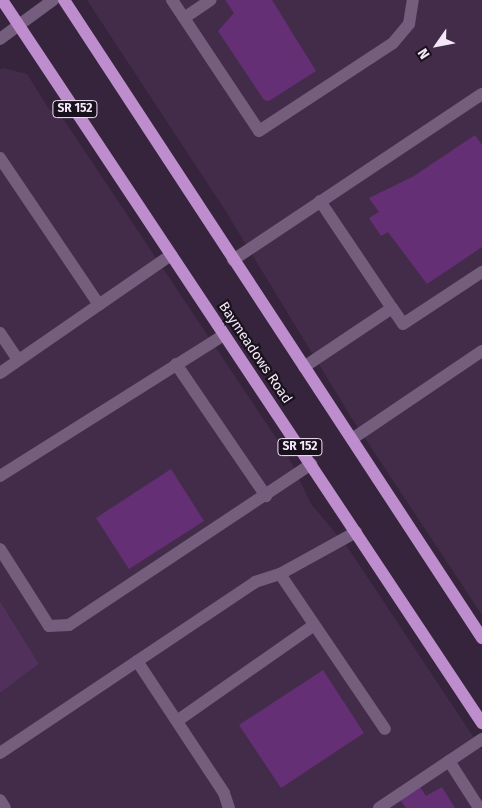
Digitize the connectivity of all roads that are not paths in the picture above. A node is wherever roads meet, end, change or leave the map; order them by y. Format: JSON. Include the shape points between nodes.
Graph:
{"nodes":[{"id":1,"x":2,"y":0,"type":"edge"},
{"id":2,"x":53,"y":0,"type":"edge"},
{"id":3,"x":64,"y":0,"type":"edge"},
{"id":4,"x":172,"y":0,"type":"edge"},
{"id":5,"x":211,"y":0,"type":"edge"},
{"id":6,"x":413,"y":0,"type":"edge"},
{"id":7,"x":184,"y":18,"type":"junction"},
{"id":8,"x":19,"y":26,"type":"junction"},
{"id":9,"x":0,"y":39,"type":"edge"},
{"id":10,"x":482,"y":94,"type":"edge"},
{"id":11,"x":0,"y":158,"type":"edge"},
{"id":12,"x":320,"y":201,"type":"junction"},
{"id":13,"x":172,"y":255,"type":"junction"},
{"id":14,"x":233,"y":260,"type":"junction"},
{"id":15,"x":482,"y":272,"type":"edge"},
{"id":16,"x":99,"y":305,"type":"junction"},
{"id":17,"x":392,"y":308,"type":"junction"},
{"id":18,"x":0,"y":333,"type":"edge"},
{"id":19,"x":224,"y":334,"type":"junction"},
{"id":20,"x":482,"y":351,"type":"edge"},
{"id":21,"x":18,"y":360,"type":"junction"},
{"id":22,"x":176,"y":364,"type":"junction"},
{"id":23,"x":304,"y":367,"type":"junction"},
{"id":24,"x":0,"y":373,"type":"edge"},
{"id":25,"x":352,"y":439,"type":"junction"},
{"id":26,"x":311,"y":464,"type":"junction"},
{"id":27,"x":0,"y":476,"type":"edge"},
{"id":28,"x":266,"y":496,"type":"junction"},
{"id":29,"x":356,"y":532,"type":"junction"},
{"id":30,"x":0,"y":549,"type":"edge"},
{"id":31,"x":280,"y":574,"type":"junction"},
{"id":32,"x":314,"y":624,"type":"junction"},
{"id":33,"x":482,"y":638,"type":"edge"},
{"id":34,"x":137,"y":661,"type":"junction"},
{"id":35,"x":177,"y":721,"type":"junction"},
{"id":36,"x":482,"y":723,"type":"edge"},
{"id":37,"x":385,"y":729,"type":"dead end"},
{"id":38,"x":482,"y":739,"type":"edge"},
{"id":39,"x":0,"y":753,"type":"edge"},
{"id":40,"x":449,"y":761,"type":"junction"},
{"id":41,"x":0,"y":800,"type":"edge"},
{"id":42,"x":5,"y":808,"type":"edge"},
{"id":43,"x":229,"y":808,"type":"edge"},
{"id":44,"x":379,"y":808,"type":"edge"},
{"id":45,"x":479,"y":808,"type":"edge"}],
"edges":[{"from":1,"to":8,"type":"main road","name":"Baymeadows Road","number":"SR 152"},
{"from":2,"to":8,"type":"street"},
{"from":3,"to":14,"type":"main road"},
{"from":4,"to":7,"type":"street"},
{"from":5,"to":7,"type":"street"},
{"from":6,"to":7,"type":"street","via":[[409,24],[393,43],[258,131]]},
{"from":8,"to":9,"type":"street"},
{"from":8,"to":13,"type":"main road","name":"Baymeadows Road","number":"SR 152"},
{"from":10,"to":12,"type":"street"},
{"from":11,"to":16,"type":"street"},
{"from":12,"to":14,"type":"street"},
{"from":12,"to":17,"type":"street"},
{"from":13,"to":16,"type":"street"},
{"from":13,"to":19,"type":"main road","name":"Baymeadows Road","number":"SR 152"},
{"from":14,"to":23,"type":"main road"},
{"from":15,"to":17,"type":"street","via":[[403,324]]},
{"from":16,"to":21,"type":"street"},
{"from":17,"to":23,"type":"street"},
{"from":18,"to":21,"type":"street"},
{"from":19,"to":22,"type":"street"},
{"from":19,"to":26,"type":"main road","name":"Baymeadows Road","number":"SR 152"},
{"from":20,"to":25,"type":"street"},
{"from":21,"to":24,"type":"street"},
{"from":22,"to":27,"type":"street"},
{"from":22,"to":28,"type":"street"},
{"from":23,"to":25,"type":"main road"},
{"from":25,"to":33,"type":"main road"},
{"from":26,"to":28,"type":"street"},
{"from":26,"to":29,"type":"main road","name":"Baymeadows Road","number":"SR 152"},
{"from":28,"to":30,"type":"street","via":[[68,625],[49,626]]},
{"from":29,"to":31,"type":"street"},
{"from":29,"to":36,"type":"main road","name":"Baymeadows Road","number":"SR 152"},
{"from":31,"to":32,"type":"street"},
{"from":31,"to":34,"type":"street","via":[[255,582]]},
{"from":32,"to":35,"type":"street"},
{"from":32,"to":37,"type":"street"},
{"from":34,"to":35,"type":"street"},
{"from":34,"to":39,"type":"street"},
{"from":35,"to":43,"type":"street","via":[[224,793]]},
{"from":38,"to":40,"type":"street"},
{"from":40,"to":44,"type":"street"},
{"from":40,"to":45,"type":"street"},
{"from":41,"to":42,"type":"street"}]}
